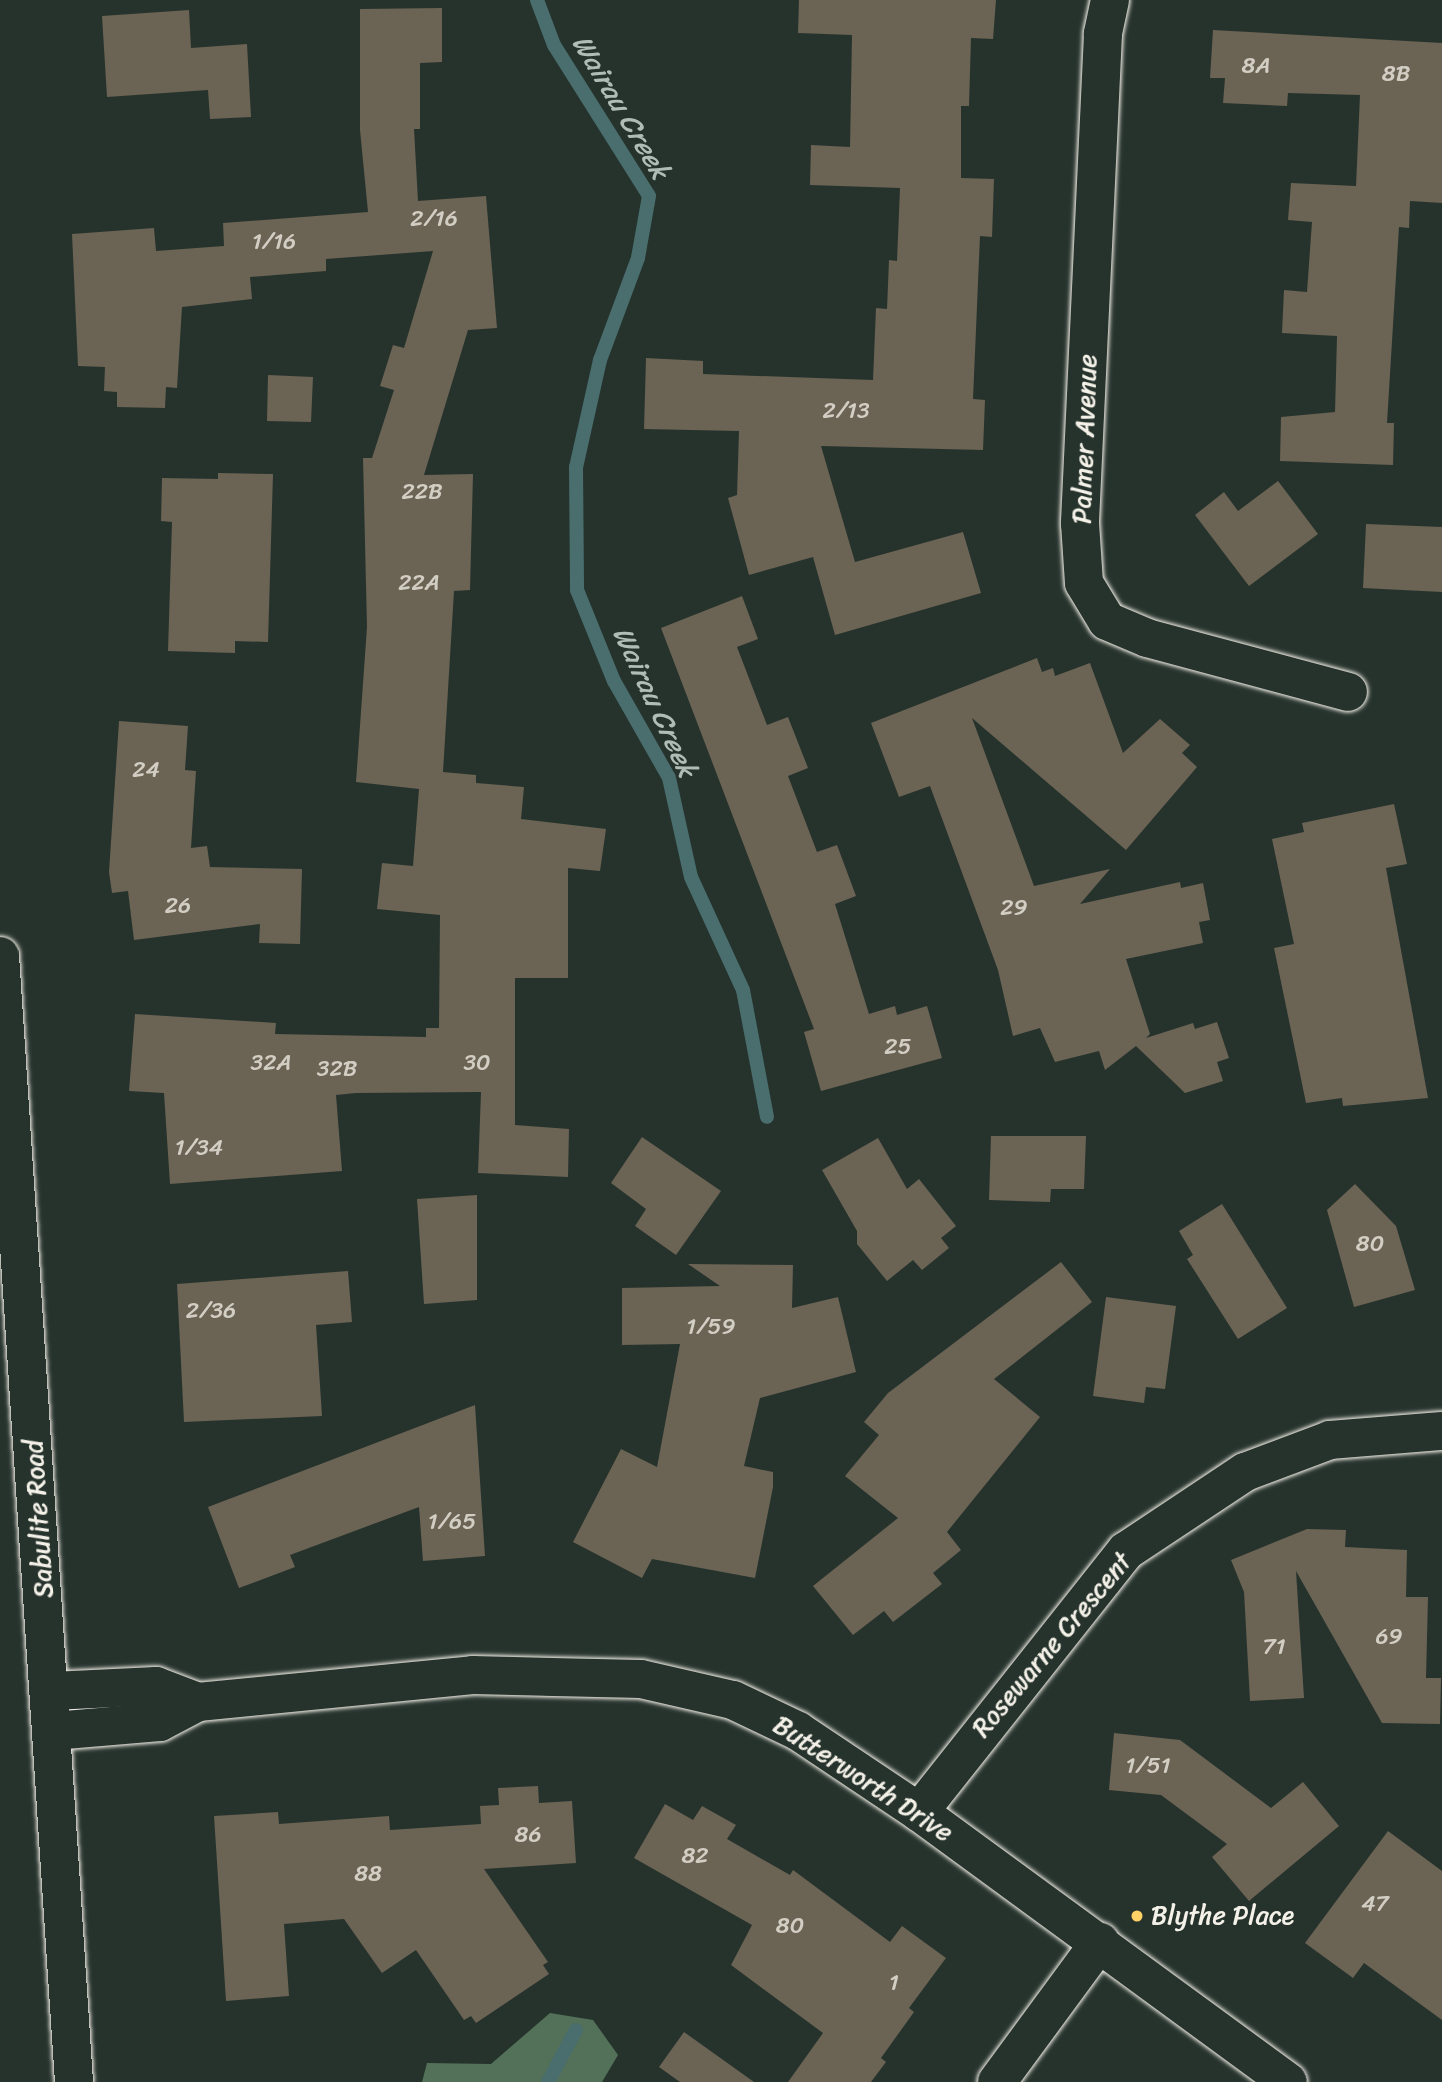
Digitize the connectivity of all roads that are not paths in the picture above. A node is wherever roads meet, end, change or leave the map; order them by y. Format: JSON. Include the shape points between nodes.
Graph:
{"nodes":[{"id":1,"x":1110,"y":0,"type":"edge"},
{"id":2,"x":1348,"y":691,"type":"dead end"},
{"id":3,"x":0,"y":956,"type":"edge"},
{"id":4,"x":1442,"y":1431,"type":"edge"},
{"id":5,"x":52,"y":1691,"type":"junction"},
{"id":6,"x":198,"y":1702,"type":"junction"},
{"id":7,"x":53,"y":1731,"type":"junction"},
{"id":8,"x":919,"y":1812,"type":"junction"},
{"id":9,"x":1100,"y":1942,"type":"junction"},
{"id":10,"x":74,"y":2082,"type":"edge"},
{"id":11,"x":997,"y":2082,"type":"edge"},
{"id":12,"x":1288,"y":2082,"type":"edge"}],
"edges":[{"from":1,"to":2,"type":"street","name":"Palmer Avenue","via":[[1103,34],[1081,509],[1084,583],[1107,621],[1147,638]]},
{"from":3,"to":5,"type":"street","name":"Sabulite Road"},
{"from":4,"to":8,"type":"street","name":"Rosewarne Crescent","via":[[1331,1440],[1245,1472],[1126,1551]]},
{"from":5,"to":6,"type":"street","name":"Butterworth Drive","via":[[156,1686]]},
{"from":5,"to":7,"type":"street","name":"Sabulite Road"},
{"from":6,"to":7,"type":"street","name":"Butterworth Drive","via":[[160,1722]]},
{"from":6,"to":8,"type":"street","name":"Butterworth Drive","via":[[473,1675],[641,1679],[733,1700],[799,1731]]},
{"from":7,"to":10,"type":"street","name":"Sabulite Road"},
{"from":8,"to":9,"type":"street","name":"Butterworth Drive"},
{"from":9,"to":11,"type":"street"},
{"from":9,"to":12,"type":"street","name":"Butterworth Drive"}]}
